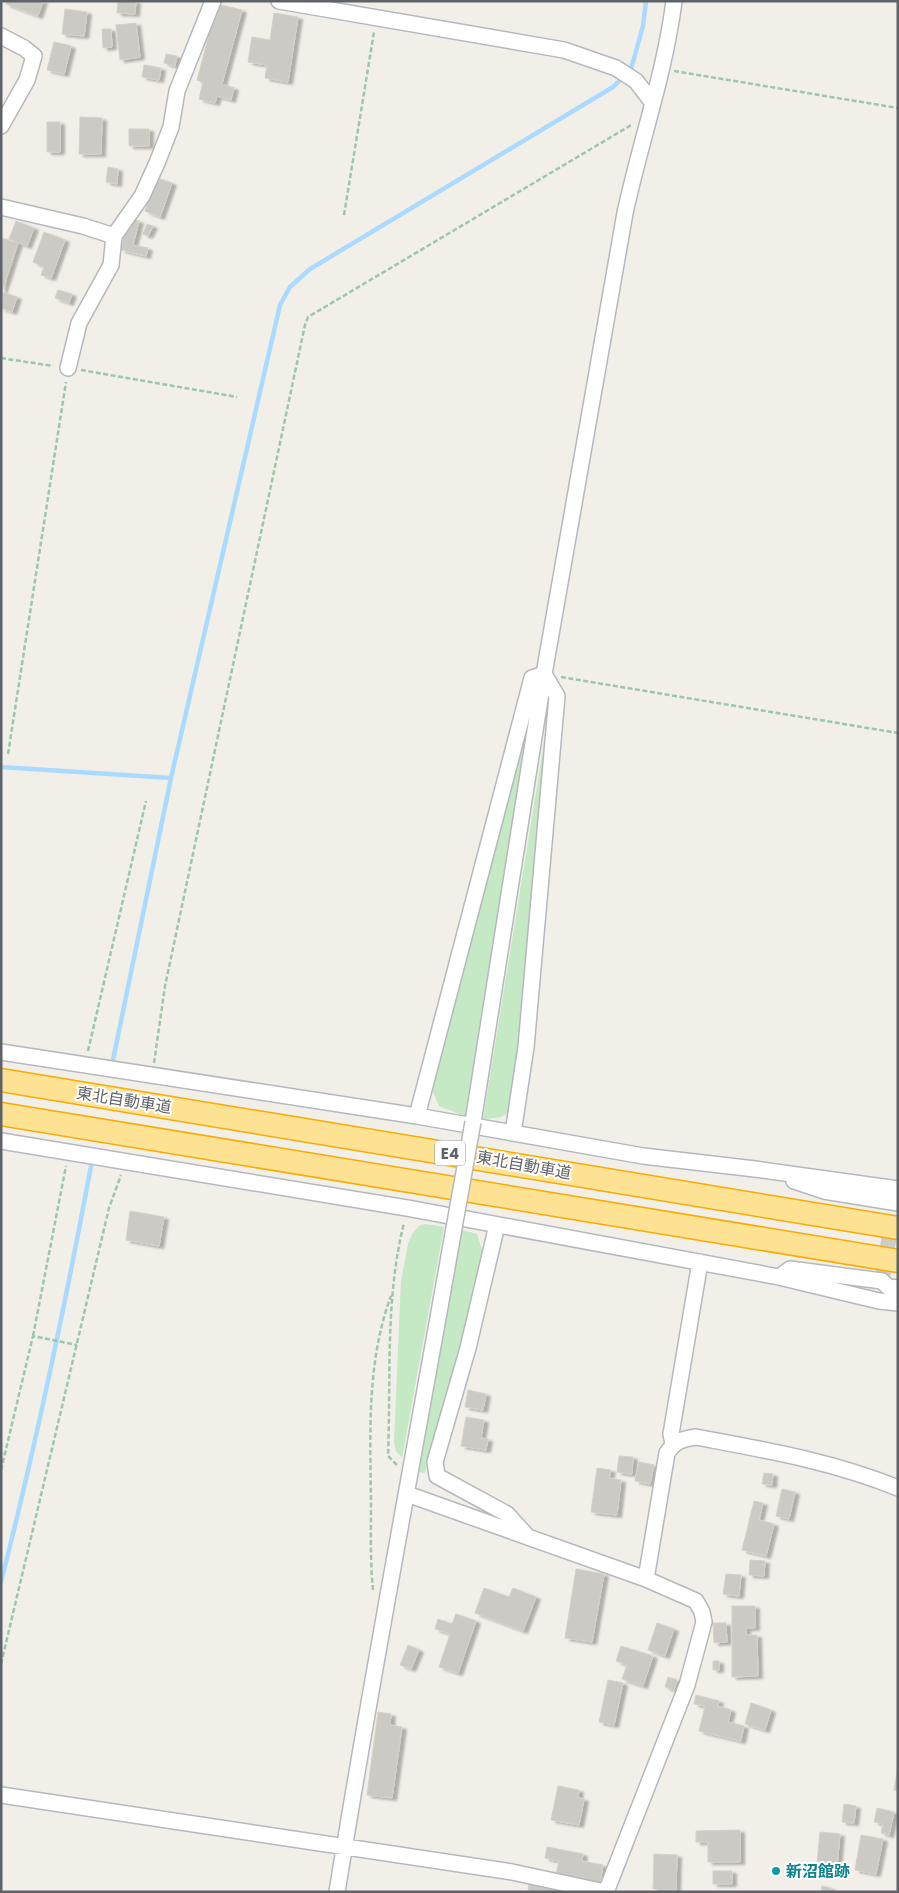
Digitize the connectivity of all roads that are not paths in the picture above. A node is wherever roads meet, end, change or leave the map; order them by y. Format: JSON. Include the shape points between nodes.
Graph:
{"nodes":[{"id":1,"x":213,"y":1,"type":"edge"},
{"id":2,"x":280,"y":1,"type":"edge"},
{"id":3,"x":674,"y":1,"type":"edge"},
{"id":4,"x":1,"y":36,"type":"edge"},
{"id":5,"x":650,"y":109,"type":"junction"},
{"id":6,"x":1,"y":126,"type":"edge"},
{"id":7,"x":1,"y":207,"type":"edge"},
{"id":8,"x":114,"y":236,"type":"junction"},
{"id":9,"x":68,"y":368,"type":"road end"},
{"id":10,"x":544,"y":674,"type":"junction"},
{"id":11,"x":1,"y":1052,"type":"edge"},
{"id":12,"x":1,"y":1080,"type":"edge"},
{"id":13,"x":1,"y":1114,"type":"edge"},
{"id":14,"x":417,"y":1116,"type":"junction"},
{"id":15,"x":513,"y":1133,"type":"junction"},
{"id":16,"x":1,"y":1140,"type":"edge"},
{"id":17,"x":896,"y":1207,"type":"edge"},
{"id":18,"x":497,"y":1225,"type":"junction"},
{"id":19,"x":700,"y":1262,"type":"junction"},
{"id":20,"x":888,"y":1272,"type":"edge"},
{"id":21,"x":778,"y":1277,"type":"junction"},
{"id":22,"x":898,"y":1288,"type":"edge"},
{"id":23,"x":898,"y":1303,"type":"edge"},
{"id":24,"x":673,"y":1444,"type":"junction"},
{"id":25,"x":898,"y":1488,"type":"edge"},
{"id":26,"x":408,"y":1494,"type":"junction"},
{"id":27,"x":529,"y":1538,"type":"junction"},
{"id":28,"x":646,"y":1579,"type":"junction"},
{"id":29,"x":1,"y":1795,"type":"edge"},
{"id":30,"x":344,"y":1846,"type":"junction"},
{"id":31,"x":337,"y":1892,"type":"edge"},
{"id":32,"x":605,"y":1892,"type":"edge"}],
"edges":[{"from":1,"to":8,"type":"street","via":[[177,91],[171,127],[157,163],[142,196]]},
{"from":2,"to":5,"type":"street","via":[[564,50],[616,68],[636,80]]},
{"from":3,"to":5,"type":"street"},
{"from":4,"to":6,"type":"street","via":[[34,56],[27,80]]},
{"from":5,"to":10,"type":"street","via":[[625,213]]},
{"from":7,"to":8,"type":"street"},
{"from":8,"to":9,"type":"street","via":[[111,265],[79,323]]},
{"from":10,"to":14,"type":"street","via":[[532,678]]},
{"from":10,"to":15,"type":"street","via":[[556,696],[526,1047]]},
{"from":10,"to":26,"type":"street","bridge":true,"via":[[473,1122]]},
{"from":11,"to":14,"type":"street"},
{"from":12,"to":17,"type":"highway","name":"東北自動車道","number":"E4"},
{"from":13,"to":20,"type":"highway","name":"東北自動車道","number":"E4"},
{"from":14,"to":15,"type":"street"},
{"from":15,"to":17,"type":"street","via":[[643,1156],[755,1169],[824,1191]]},
{"from":16,"to":18,"type":"street"},
{"from":18,"to":19,"type":"street"},
{"from":18,"to":27,"type":"street","via":[[435,1472],[508,1514]]},
{"from":19,"to":21,"type":"street"},
{"from":19,"to":24,"type":"street","via":[[671,1434]]},
{"from":20,"to":21,"type":"street","via":[[790,1269]]},
{"from":20,"to":22,"type":"street","via":[[888,1287]]},
{"from":21,"to":23,"type":"street"},
{"from":24,"to":25,"type":"street","via":[[696,1437],[816,1460],[860,1472]]},
{"from":24,"to":28,"type":"street","via":[[667,1453]]},
{"from":26,"to":27,"type":"street"},
{"from":26,"to":30,"type":"street","via":[[379,1639]]},
{"from":27,"to":28,"type":"street"},
{"from":28,"to":32,"type":"street","via":[[696,1601],[704,1622],[686,1685]]},
{"from":29,"to":30,"type":"street"},
{"from":30,"to":31,"type":"street"},
{"from":30,"to":32,"type":"street","via":[[512,1872]]}]}
